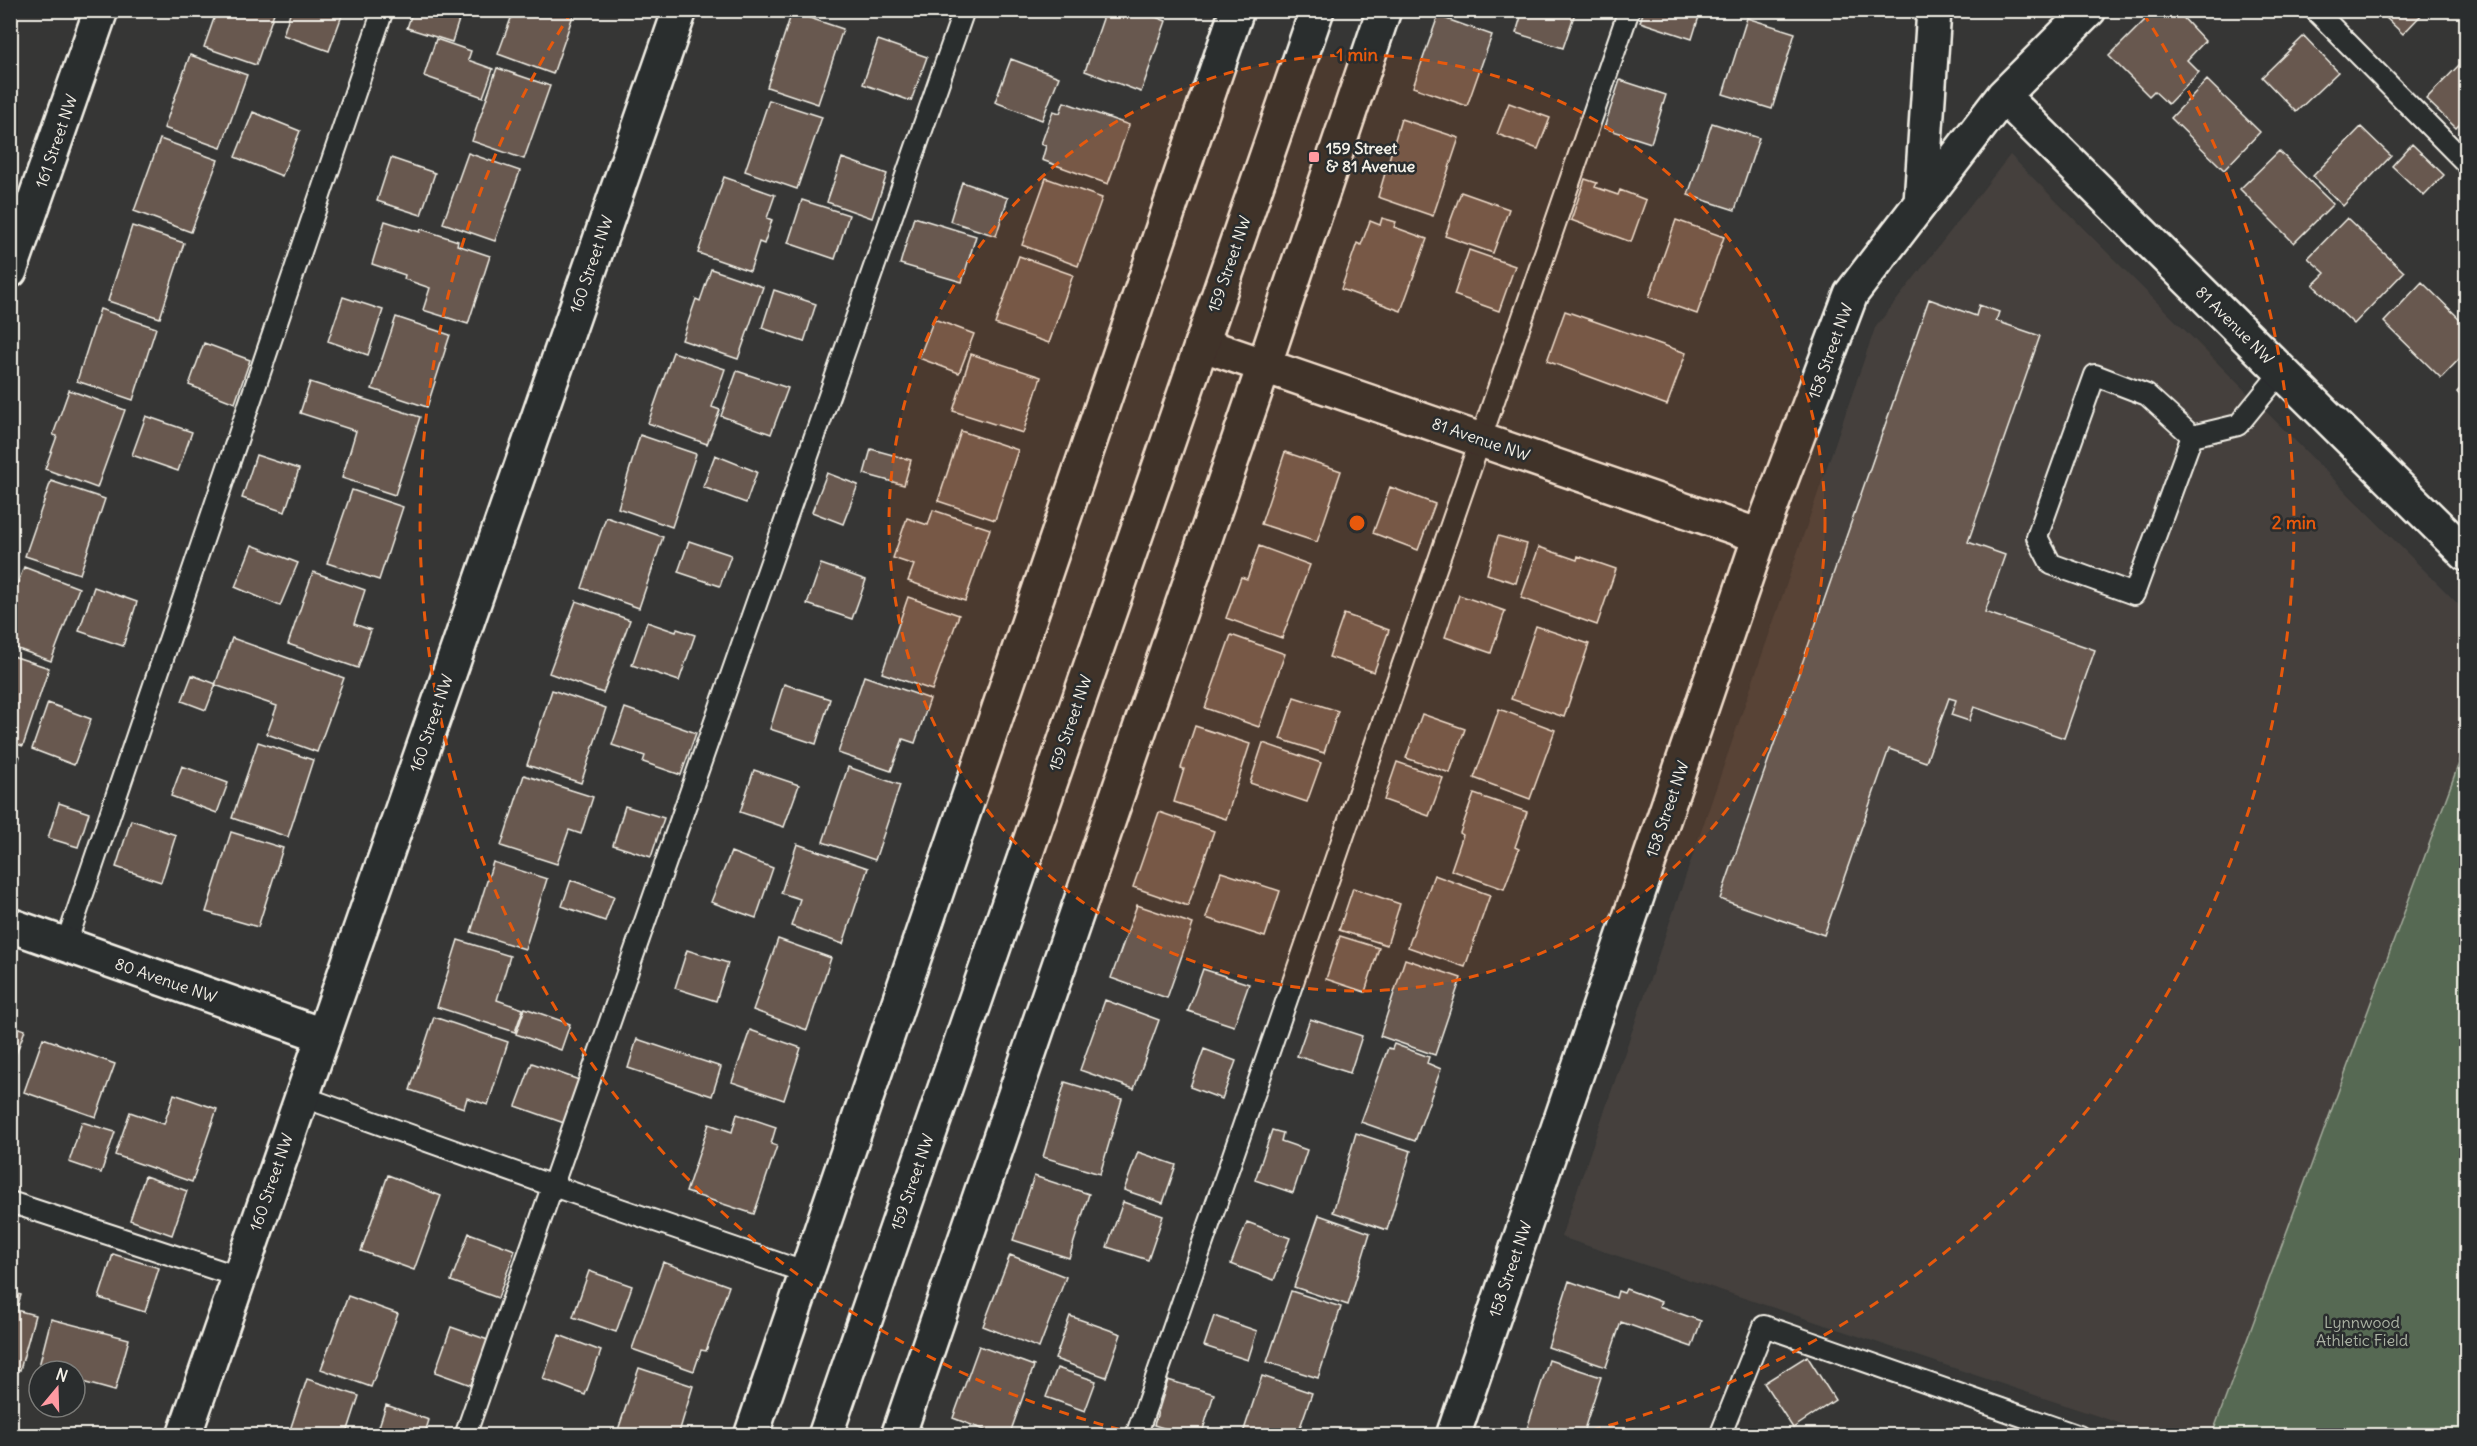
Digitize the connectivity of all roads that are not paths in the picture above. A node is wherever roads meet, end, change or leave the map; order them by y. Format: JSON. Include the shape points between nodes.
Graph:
{"nodes":[{"id":1,"x":101,"y":10,"type":"edge"},
{"id":2,"x":383,"y":10,"type":"edge"},
{"id":3,"x":680,"y":10,"type":"edge"},
{"id":4,"x":964,"y":10,"type":"edge"},
{"id":5,"x":1237,"y":10,"type":"edge"},
{"id":6,"x":1317,"y":10,"type":"edge"},
{"id":7,"x":1384,"y":10,"type":"edge"},
{"id":8,"x":1629,"y":10,"type":"edge"},
{"id":9,"x":1934,"y":10,"type":"edge"},
{"id":10,"x":2089,"y":10,"type":"edge"},
{"id":11,"x":2315,"y":10,"type":"edge"},
{"id":12,"x":2003,"y":96,"type":"junction"},
{"id":13,"x":2466,"y":163,"type":"edge"},
{"id":14,"x":1921,"y":202,"type":"junction"},
{"id":15,"x":10,"y":271,"type":"edge"},
{"id":16,"x":1201,"y":344,"type":"junction"},
{"id":17,"x":1264,"y":366,"type":"junction"},
{"id":18,"x":2282,"y":371,"type":"junction"},
{"id":19,"x":2192,"y":436,"type":"junction"},
{"id":20,"x":1480,"y":439,"type":"junction"},
{"id":21,"x":1760,"y":537,"type":"junction"},
{"id":22,"x":2466,"y":554,"type":"edge"},
{"id":23,"x":10,"y":925,"type":"edge"},
{"id":24,"x":66,"y":944,"type":"junction"},
{"id":25,"x":322,"y":1035,"type":"junction"},
{"id":26,"x":301,"y":1096,"type":"junction"},
{"id":27,"x":553,"y":1186,"type":"junction"},
{"id":28,"x":10,"y":1202,"type":"edge"},
{"id":29,"x":807,"y":1273,"type":"junction"},
{"id":30,"x":238,"y":1277,"type":"junction"},
{"id":31,"x":184,"y":1436,"type":"edge"},
{"id":32,"x":465,"y":1436,"type":"edge"},
{"id":33,"x":751,"y":1436,"type":"edge"},
{"id":34,"x":825,"y":1436,"type":"edge"},
{"id":35,"x":898,"y":1436,"type":"edge"},
{"id":36,"x":1136,"y":1436,"type":"edge"},
{"id":37,"x":1453,"y":1436,"type":"edge"},
{"id":38,"x":1720,"y":1436,"type":"edge"},
{"id":39,"x":2079,"y":1436,"type":"edge"}],
"edges":[{"from":1,"to":15,"type":"street","name":"161 Street NW"},
{"from":2,"to":24,"type":"lane"},
{"from":3,"to":25,"type":"street","name":"160 Street NW"},
{"from":4,"to":27,"type":"lane"},
{"from":5,"to":29,"type":"street"},
{"from":6,"to":16,"type":"street","name":"159 Street NW"},
{"from":7,"to":17,"type":"street"},
{"from":8,"to":20,"type":"lane"},
{"from":9,"to":14,"type":"street"},
{"from":10,"to":12,"type":"street","name":"158 Street NW"},
{"from":11,"to":13,"type":"lane"},
{"from":12,"to":14,"type":"street","name":"158 Street NW"},
{"from":12,"to":18,"type":"street","name":"81 Avenue NW"},
{"from":14,"to":21,"type":"street","name":"158 Street NW","via":[[1851,294]]},
{"from":16,"to":17,"type":"street","name":"81 Avenue NW"},
{"from":16,"to":34,"type":"street","name":"159 Street NW"},
{"from":17,"to":20,"type":"street","name":"81 Avenue NW"},
{"from":17,"to":35,"type":"street"},
{"from":18,"to":19,"type":"lane","via":[[2238,425]]},
{"from":18,"to":22,"type":"street","name":"81 Avenue NW"},
{"from":19,"to":19,"type":"lane","via":[[2134,594],[2051,564],[2037,537],[2095,375],[2147,395]]},
{"from":20,"to":21,"type":"street","name":"81 Avenue NW"},
{"from":20,"to":36,"type":"lane"},
{"from":21,"to":37,"type":"street","name":"158 Street NW"},
{"from":23,"to":24,"type":"street","name":"80 Avenue NW"},
{"from":24,"to":25,"type":"street","name":"80 Avenue NW"},
{"from":25,"to":26,"type":"street","name":"160 Street NW"},
{"from":26,"to":27,"type":"lane"},
{"from":26,"to":30,"type":"street","name":"160 Street NW"},
{"from":27,"to":29,"type":"lane"},
{"from":27,"to":32,"type":"lane"},
{"from":28,"to":30,"type":"lane"},
{"from":29,"to":33,"type":"street"},
{"from":30,"to":31,"type":"street","name":"160 Street NW"},
{"from":38,"to":39,"type":"lane","via":[[1764,1326]]}]}
